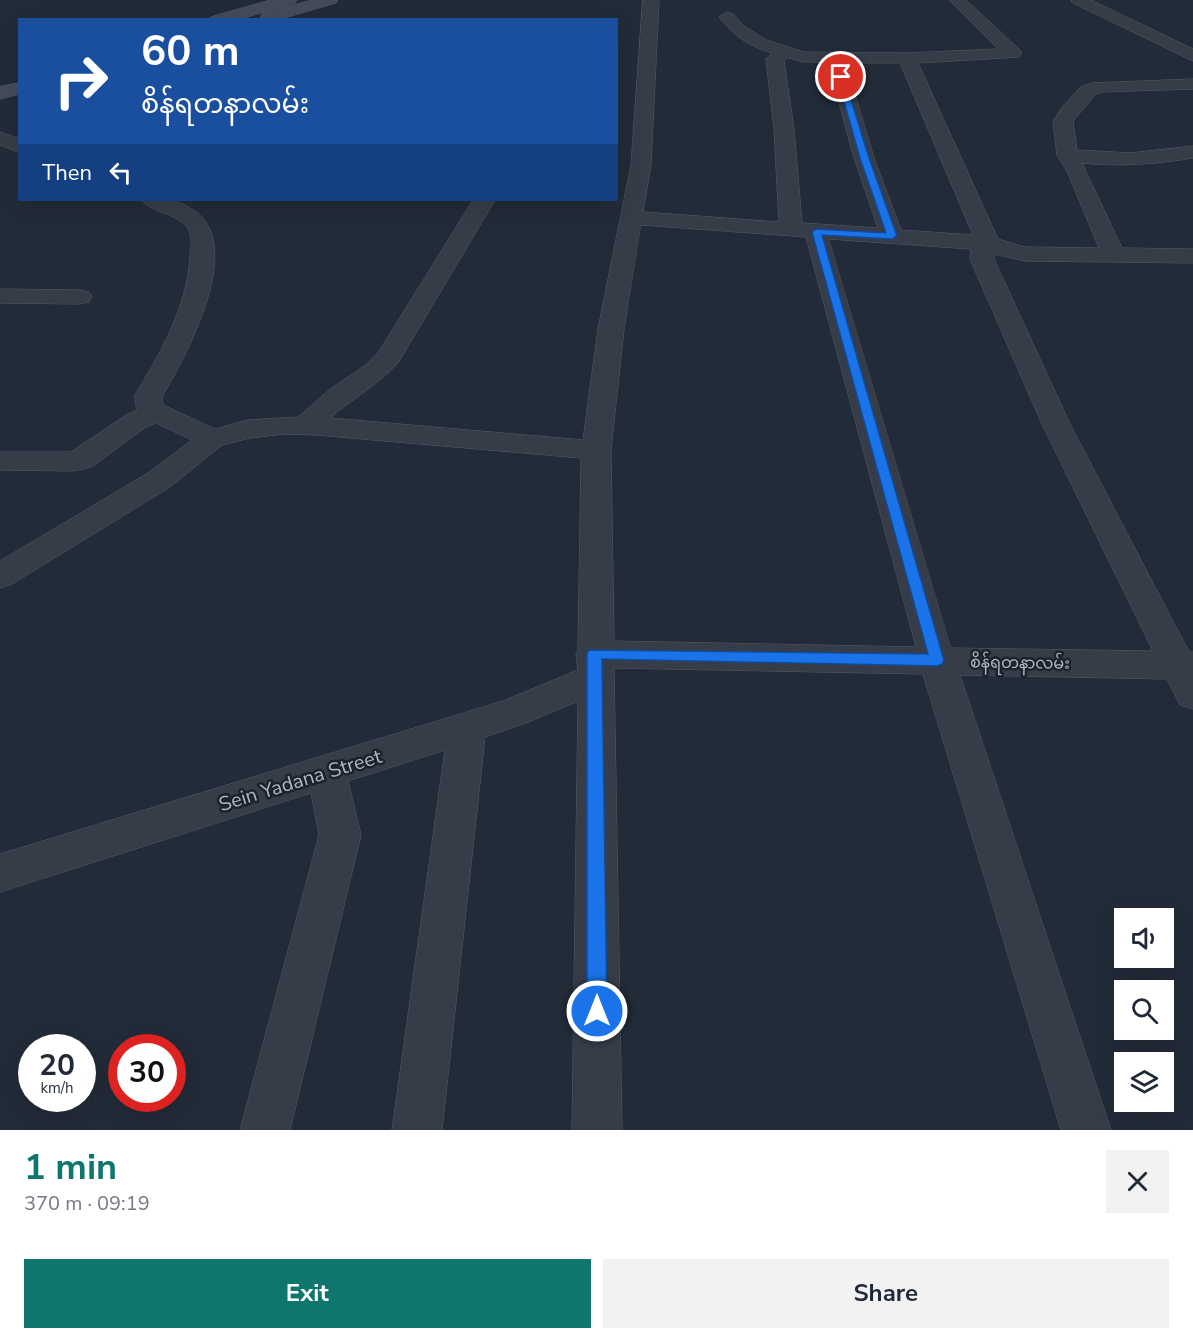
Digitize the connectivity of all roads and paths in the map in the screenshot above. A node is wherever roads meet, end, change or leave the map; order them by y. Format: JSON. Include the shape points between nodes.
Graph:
{"nodes":[{"id":1,"x":289,"y":0,"type":"edge"},
{"id":2,"x":330,"y":0,"type":"edge"},
{"id":3,"x":651,"y":0,"type":"edge"},
{"id":4,"x":957,"y":0,"type":"edge"},
{"id":5,"x":1085,"y":0,"type":"edge"},
{"id":6,"x":727,"y":17,"type":"dead end"},
{"id":7,"x":224,"y":18,"type":"edge"},
{"id":8,"x":268,"y":18,"type":"edge"},
{"id":9,"x":1193,"y":40,"type":"edge"},
{"id":10,"x":1159,"y":41,"type":"junction"},
{"id":11,"x":787,"y":52,"type":"junction"},
{"id":12,"x":1193,"y":56,"type":"edge"},
{"id":13,"x":836,"y":58,"type":"junction"},
{"id":14,"x":907,"y":58,"type":"junction"},
{"id":15,"x":18,"y":74,"type":"edge"},
{"id":16,"x":0,"y":78,"type":"edge"},
{"id":17,"x":1193,"y":84,"type":"edge"},
{"id":18,"x":1171,"y":85,"type":"junction"},
{"id":19,"x":18,"y":88,"type":"edge"},
{"id":20,"x":0,"y":93,"type":"edge"},
{"id":21,"x":1193,"y":97,"type":"edge"},
{"id":22,"x":0,"y":138,"type":"edge"},
{"id":23,"x":18,"y":146,"type":"edge"},
{"id":24,"x":1193,"y":152,"type":"edge"},
{"id":25,"x":1067,"y":155,"type":"junction"},
{"id":26,"x":191,"y":201,"type":"edge"},
{"id":27,"x":483,"y":201,"type":"edge"},
{"id":28,"x":164,"y":203,"type":"edge"},
{"id":29,"x":632,"y":218,"type":"junction"},
{"id":30,"x":804,"y":231,"type":"junction"},
{"id":31,"x":892,"y":236,"type":"junction"},
{"id":32,"x":985,"y":243,"type":"junction"},
{"id":33,"x":1114,"y":256,"type":"junction"},
{"id":34,"x":1193,"y":256,"type":"edge"},
{"id":35,"x":0,"y":296,"type":"edge"},
{"id":36,"x":80,"y":297,"type":"dead end"},
{"id":37,"x":157,"y":412,"type":"junction"},
{"id":38,"x":304,"y":426,"type":"junction"},
{"id":39,"x":212,"y":439,"type":"junction"},
{"id":40,"x":596,"y":450,"type":"junction"},
{"id":41,"x":0,"y":461,"type":"edge"},
{"id":42,"x":0,"y":576,"type":"edge"},
{"id":43,"x":937,"y":660,"type":"junction"},
{"id":44,"x":595,"y":666,"type":"junction"},
{"id":45,"x":1188,"y":675,"type":"edge"},
{"id":46,"x":471,"y":726,"type":"junction"},
{"id":47,"x":326,"y":772,"type":"junction"},
{"id":48,"x":0,"y":873,"type":"edge"},
{"id":49,"x":266,"y":1130,"type":"edge"},
{"id":50,"x":417,"y":1130,"type":"edge"},
{"id":51,"x":597,"y":1130,"type":"edge"},
{"id":52,"x":1086,"y":1130,"type":"edge"}],
"edges":[{"from":1,"to":7,"type":"main road"},
{"from":2,"to":8,"type":"main road"},
{"from":3,"to":29,"type":"street","via":[[633,165]]},
{"from":4,"to":14,"type":"street","via":[[1013,53]]},
{"from":5,"to":10,"type":"street"},
{"from":6,"to":11,"type":"street","via":[[760,44]]},
{"from":9,"to":10,"type":"street"},
{"from":10,"to":12,"type":"street"},
{"from":11,"to":13,"type":"street","via":[[803,57]]},
{"from":11,"to":30,"type":"street","via":[[775,59]]},
{"from":13,"to":14,"type":"street"},
{"from":13,"to":31,"type":"street","via":[[864,158]]},
{"from":14,"to":32,"type":"street"},
{"from":15,"to":16,"type":"main road"},
{"from":17,"to":18,"type":"street"},
{"from":18,"to":21,"type":"street"},
{"from":18,"to":25,"type":"street","via":[[1098,87],[1088,91],[1063,121]]},
{"from":19,"to":20,"type":"main road"},
{"from":22,"to":23,"type":"street"},
{"from":24,"to":25,"type":"street","via":[[1108,161]]},
{"from":25,"to":33,"type":"street"},
{"from":26,"to":28,"type":"street"},
{"from":27,"to":38,"type":"street","via":[[389,357]]},
{"from":28,"to":37,"type":"street","via":[[201,233],[202,272],[184,335],[148,397],[150,409]]},
{"from":29,"to":30,"type":"street"},
{"from":29,"to":40,"type":"street","via":[[611,329]]},
{"from":30,"to":31,"type":"street"},
{"from":30,"to":43,"type":"street"},
{"from":31,"to":32,"type":"street"},
{"from":32,"to":33,"type":"street","via":[[1025,254]]},
{"from":32,"to":45,"type":"street","via":[[981,259],[1056,424]]},
{"from":33,"to":34,"type":"street"},
{"from":35,"to":36,"type":"street"},
{"from":37,"to":39,"type":"street"},
{"from":37,"to":41,"type":"street","via":[[82,459]]},
{"from":38,"to":39,"type":"street","via":[[248,429]]},
{"from":38,"to":40,"type":"street"},
{"from":39,"to":42,"type":"street","via":[[159,480]]},
{"from":40,"to":44,"type":"street"},
{"from":43,"to":44,"type":"street","name":"စိန်ရတနာလမ်း"},
{"from":43,"to":45,"type":"street","name":"စိန်ရတနာလမ်း"},
{"from":43,"to":52,"type":"street"},
{"from":44,"to":46,"type":"street","name":"Sein Yadana Street","via":[[513,713]]},
{"from":44,"to":51,"type":"street"},
{"from":46,"to":47,"type":"street","name":"Sein Yadana Street"},
{"from":46,"to":50,"type":"street","via":[[466,737]]},
{"from":47,"to":48,"type":"street","name":"Sein Yadana Street"},
{"from":47,"to":49,"type":"street","via":[[340,835]]}]}
